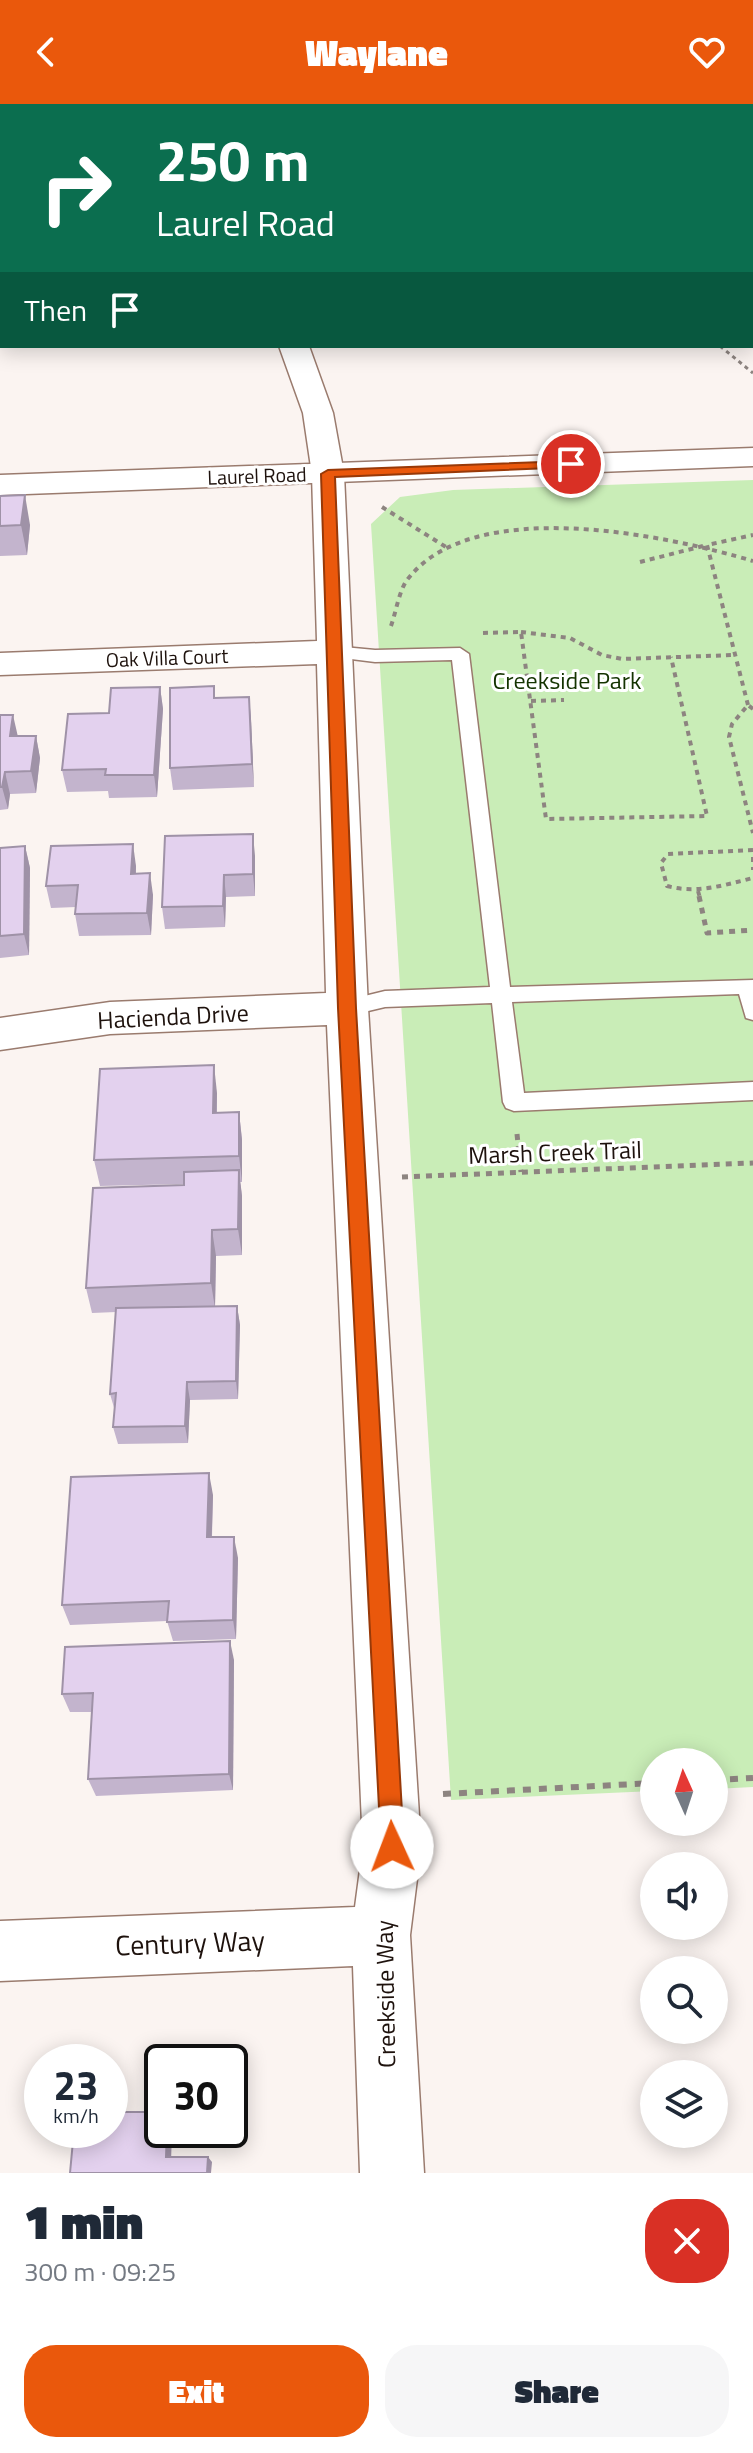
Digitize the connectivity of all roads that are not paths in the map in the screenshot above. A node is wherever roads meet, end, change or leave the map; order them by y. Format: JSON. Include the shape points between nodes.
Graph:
{"nodes":[{"id":1,"x":295,"y":348,"type":"edge"},
{"id":2,"x":753,"y":457,"type":"edge"},
{"id":3,"x":328,"y":474,"type":"junction"},
{"id":4,"x":0,"y":485,"type":"edge"},
{"id":5,"x":333,"y":644,"type":"junction"},
{"id":6,"x":0,"y":664,"type":"edge"},
{"id":7,"x":502,"y":995,"type":"junction"},
{"id":8,"x":347,"y":1008,"type":"junction"},
{"id":9,"x":753,"y":1012,"type":"edge"},
{"id":10,"x":0,"y":1034,"type":"edge"},
{"id":11,"x":753,"y":1091,"type":"edge"},
{"id":12,"x":381,"y":1935,"type":"junction"},
{"id":13,"x":0,"y":1951,"type":"edge"},
{"id":14,"x":392,"y":2173,"type":"edge"}],
"edges":[{"from":1,"to":3,"type":"street","name":"Creekside Way","via":[[318,413]]},
{"from":2,"to":3,"type":"street","name":"Laurel Road"},
{"from":3,"to":4,"type":"street","name":"Laurel Road"},
{"from":3,"to":5,"type":"street","name":"Creekside Way"},
{"from":5,"to":6,"type":"street","name":"Oak Villa Court"},
{"from":5,"to":7,"type":"lane","via":[[375,656],[460,654]]},
{"from":5,"to":8,"type":"street","name":"Creekside Way"},
{"from":7,"to":8,"type":"lane","via":[[385,999]]},
{"from":7,"to":9,"type":"lane","via":[[747,986]]},
{"from":7,"to":11,"type":"lane","via":[[514,1102]]},
{"from":8,"to":10,"type":"street","name":"Hacienda Drive","via":[[110,1018]]},
{"from":8,"to":12,"type":"street","name":"Creekside Way","via":[[391,1798],[392,1847]]},
{"from":12,"to":13,"type":"street","name":"Century Way"},
{"from":12,"to":14,"type":"street","name":"Creekside Way"}]}
